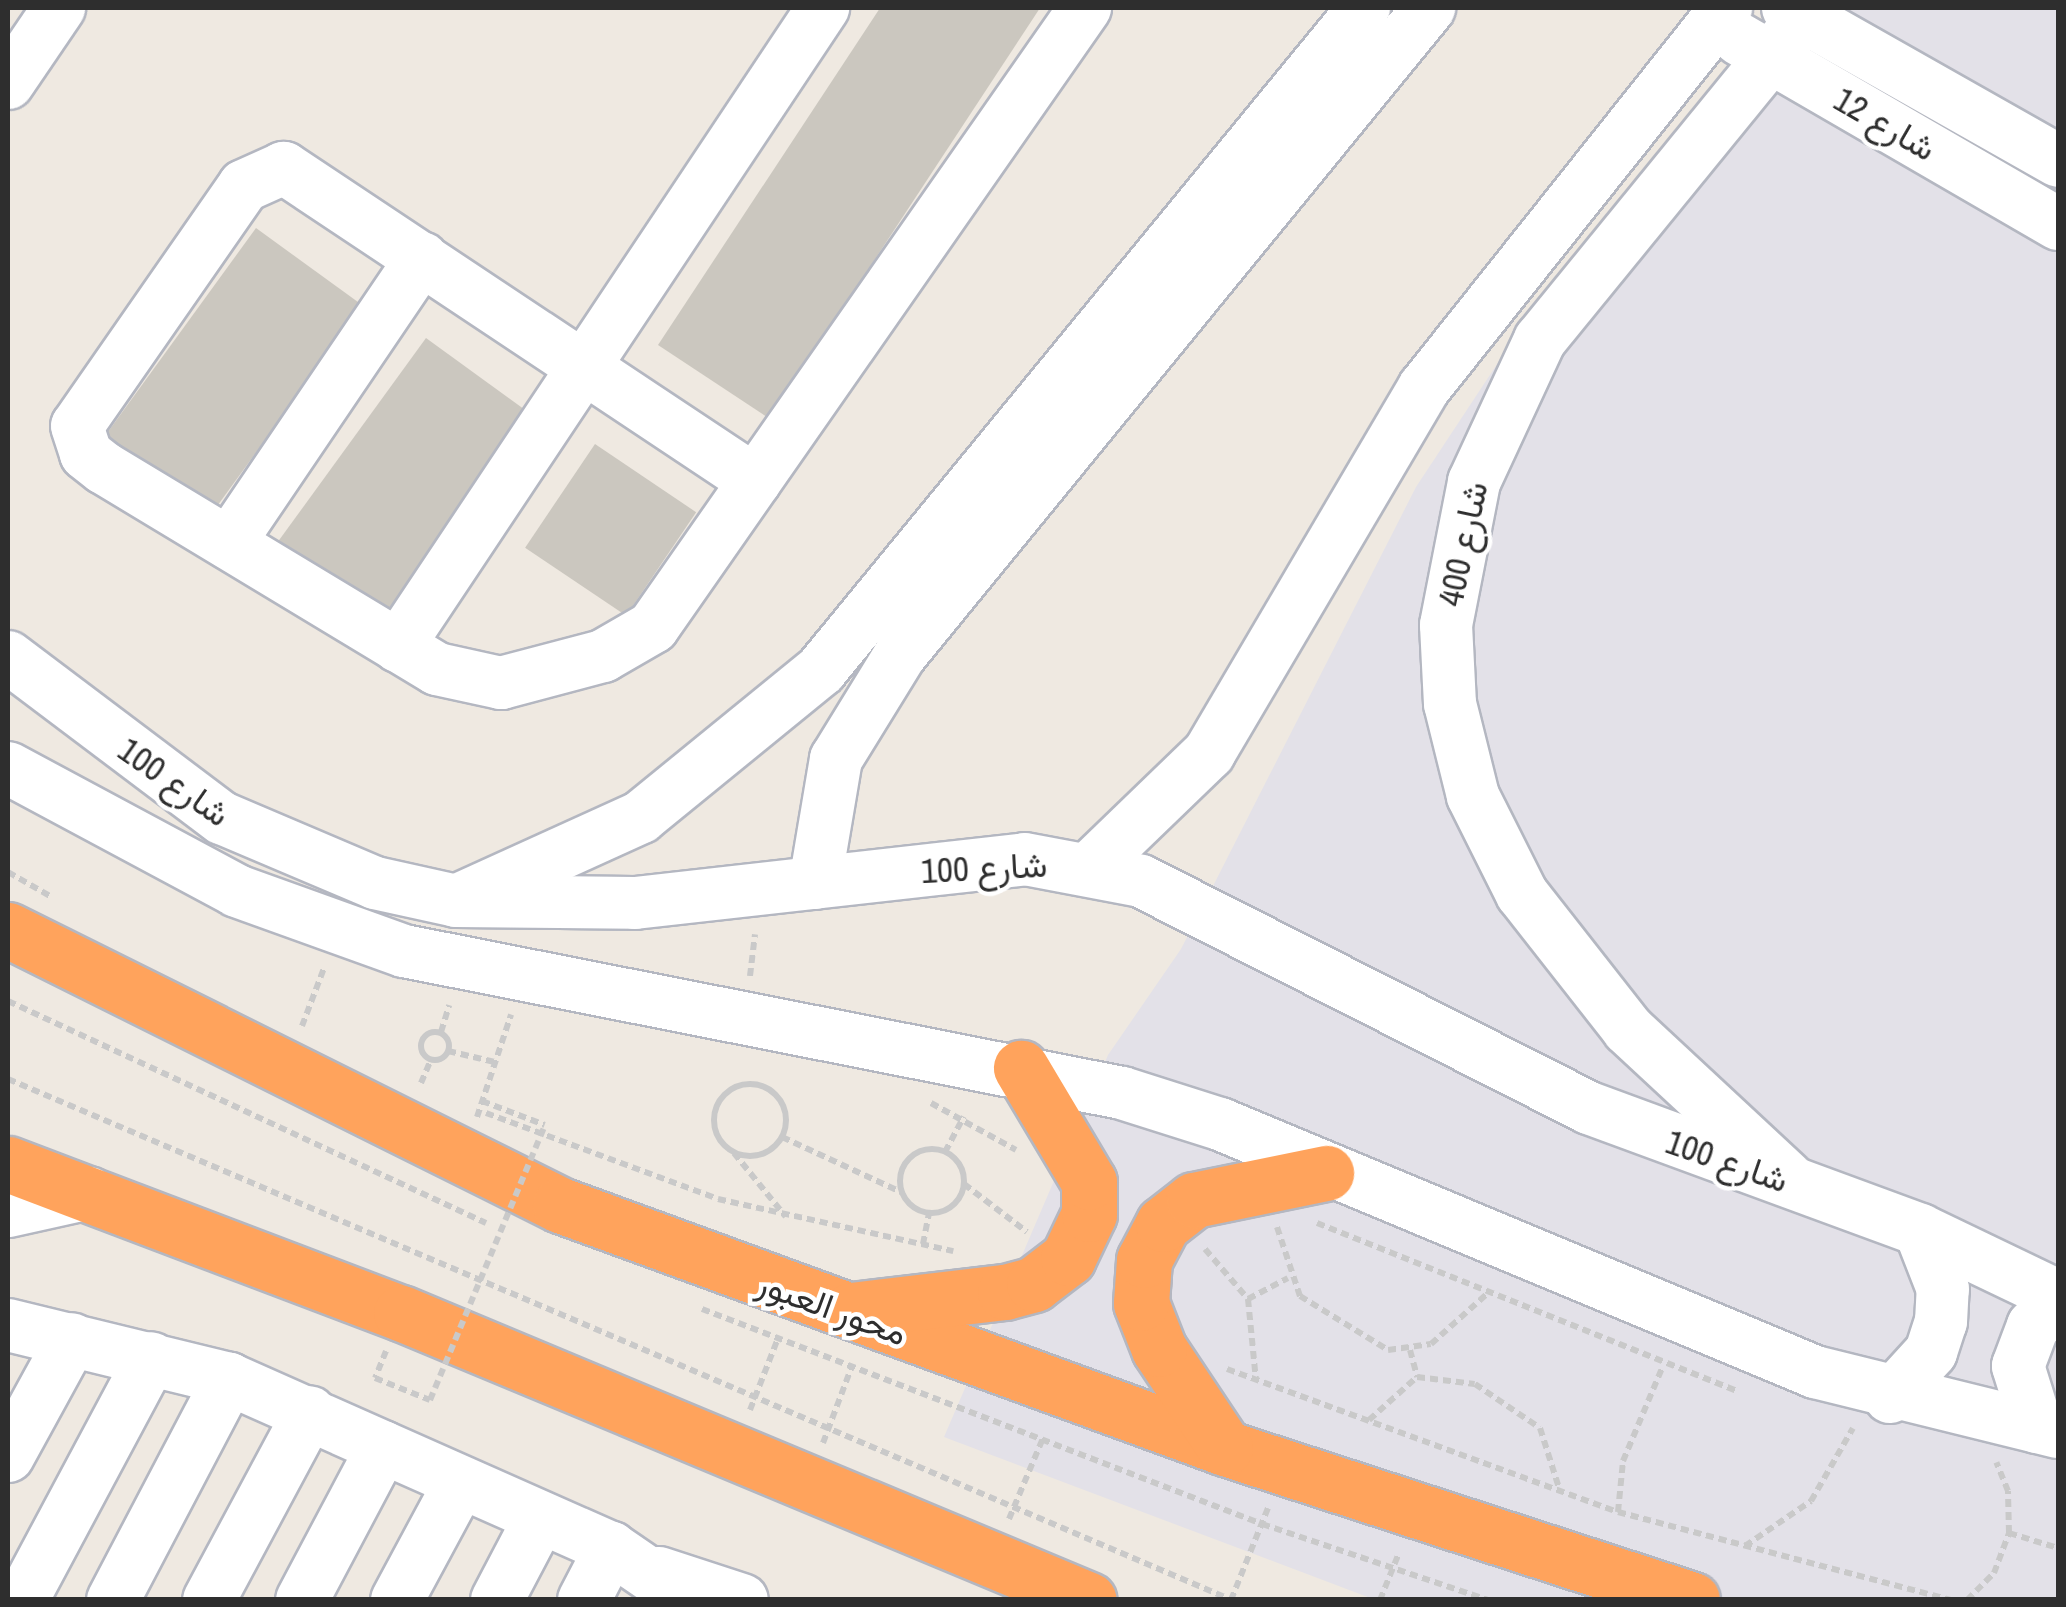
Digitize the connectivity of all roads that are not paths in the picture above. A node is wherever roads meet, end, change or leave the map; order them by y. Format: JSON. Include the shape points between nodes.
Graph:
{"nodes":[{"id":1,"x":59,"y":8,"type":"edge"},
{"id":2,"x":823,"y":8,"type":"edge"},
{"id":3,"x":1086,"y":8,"type":"edge"},
{"id":4,"x":1364,"y":8,"type":"edge"},
{"id":5,"x":1428,"y":8,"type":"edge"},
{"id":6,"x":1801,"y":10,"type":"edge"},
{"id":7,"x":1718,"y":16,"type":"edge"},
{"id":8,"x":1768,"y":57,"type":"junction"},
{"id":9,"x":8,"y":83,"type":"edge"},
{"id":10,"x":2058,"y":161,"type":"edge"},
{"id":11,"x":2058,"y":224,"type":"edge"},
{"id":12,"x":422,"y":258,"type":"junction"},
{"id":13,"x":584,"y":366,"type":"junction"},
{"id":14,"x":755,"y":481,"type":"junction"},
{"id":15,"x":229,"y":543,"type":"junction"},
{"id":16,"x":398,"y":646,"type":"junction"},
{"id":17,"x":8,"y":657,"type":"edge"},
{"id":18,"x":8,"y":768,"type":"edge"},
{"id":19,"x":1091,"y":867,"type":"junction"},
{"id":20,"x":814,"y":883,"type":"junction"},
{"id":21,"x":456,"y":901,"type":"junction"},
{"id":22,"x":8,"y":930,"type":"edge"},
{"id":23,"x":1021,"y":1068,"type":"junction"},
{"id":24,"x":8,"y":1132,"type":"edge"},
{"id":25,"x":8,"y":1164,"type":"edge"},
{"id":26,"x":1796,"y":1185,"type":"junction"},
{"id":27,"x":88,"y":1192,"type":"junction"},
{"id":28,"x":1315,"y":1196,"type":"junction"},
{"id":29,"x":8,"y":1210,"type":"edge"},
{"id":30,"x":1920,"y":1230,"type":"junction"},
{"id":31,"x":2058,"y":1296,"type":"edge"},
{"id":32,"x":2058,"y":1305,"type":"edge"},
{"id":33,"x":833,"y":1310,"type":"junction"},
{"id":34,"x":8,"y":1325,"type":"edge"},
{"id":35,"x":72,"y":1339,"type":"junction"},
{"id":36,"x":151,"y":1358,"type":"junction"},
{"id":37,"x":229,"y":1379,"type":"junction"},
{"id":38,"x":310,"y":1412,"type":"junction"},
{"id":39,"x":1871,"y":1419,"type":"junction"},
{"id":40,"x":2035,"y":1438,"type":"edge"},
{"id":41,"x":383,"y":1447,"type":"junction"},
{"id":42,"x":1225,"y":1448,"type":"junction"},
{"id":43,"x":8,"y":1456,"type":"edge"},
{"id":44,"x":460,"y":1483,"type":"junction"},
{"id":45,"x":540,"y":1518,"type":"junction"},
{"id":46,"x":611,"y":1548,"type":"junction"},
{"id":47,"x":680,"y":1593,"type":"edge"},
{"id":48,"x":22,"y":1600,"type":"edge"},
{"id":49,"x":113,"y":1600,"type":"edge"},
{"id":50,"x":209,"y":1600,"type":"edge"},
{"id":51,"x":302,"y":1600,"type":"edge"},
{"id":52,"x":397,"y":1600,"type":"edge"},
{"id":53,"x":497,"y":1600,"type":"edge"},
{"id":54,"x":584,"y":1600,"type":"edge"},
{"id":55,"x":742,"y":1600,"type":"edge"},
{"id":56,"x":1089,"y":1600,"type":"edge"},
{"id":57,"x":1692,"y":1600,"type":"edge"}],
"edges":[{"from":1,"to":9,"type":"street"},
{"from":2,"to":13,"type":"street"},
{"from":3,"to":14,"type":"street"},
{"from":4,"to":21,"type":"street","via":[[822,670],[640,816]]},
{"from":5,"to":20,"type":"street","via":[[900,655],[836,759]]},
{"from":6,"to":8,"type":"street","name":"شارع 400"},
{"from":6,"to":10,"type":"street","name":"شارع 12"},
{"from":7,"to":8,"type":"street","name":"شارع 12"},
{"from":7,"to":19,"type":"street","via":[[1424,388],[1209,754]]},
{"from":8,"to":11,"type":"street","name":"شارع 12"},
{"from":8,"to":26,"type":"street","name":"شارع 400","via":[[1540,340],[1505,401],[1452,565],[1446,626],[1450,704],[1472,796],[1522,894],[1628,1029]]},
{"from":12,"to":13,"type":"street"},
{"from":12,"to":15,"type":"street"},
{"from":12,"to":15,"type":"street","via":[[295,172],[261,171],[80,417],[86,454]]},
{"from":13,"to":14,"type":"street"},
{"from":13,"to":16,"type":"street"},
{"from":14,"to":16,"type":"street","via":[[654,626],[603,656],[501,682],[458,676]]},
{"from":15,"to":16,"type":"street"},
{"from":17,"to":21,"type":"street","name":"شارع 100","via":[[222,818],[375,883]]},
{"from":18,"to":23,"type":"street","name":"شارع 100","via":[[237,891],[404,951]]},
{"from":19,"to":20,"type":"street","name":"شارع 100","via":[[1025,859]]},
{"from":19,"to":26,"type":"street","name":"شارع 100","via":[[1196,906],[1588,1108]]},
{"from":20,"to":21,"type":"street","name":"شارع 100","via":[[545,908]]},
{"from":22,"to":33,"type":"highway","name":"محور العبور","via":[[560,1205]]},
{"from":23,"to":28,"type":"street","name":"شارع 100","via":[[1220,1124]]},
{"from":23,"to":33,"type":"highway","via":[[1089,1182],[1089,1214],[1068,1258],[1034,1284],[1005,1292]]},
{"from":24,"to":27,"type":"highway"},
{"from":25,"to":27,"type":"highway"},
{"from":26,"to":30,"type":"street","name":"شارع 100"},
{"from":27,"to":29,"type":"street"},
{"from":27,"to":56,"type":"highway","via":[[810,1478],[1004,1530]]},
{"from":28,"to":39,"type":"street","name":"شارع 100"},
{"from":28,"to":42,"type":"highway","via":[[1194,1200],[1163,1224],[1144,1260],[1141,1303],[1158,1348]]},
{"from":30,"to":31,"type":"street","name":"شارع 100"},
{"from":30,"to":39,"type":"street","via":[[1942,1290],[1941,1322],[1931,1352]]},
{"from":32,"to":40,"type":"street","via":[[2033,1326],[2018,1366]]},
{"from":33,"to":42,"type":"highway","name":"محور العبور"},
{"from":34,"to":35,"type":"street"},
{"from":35,"to":36,"type":"street"},
{"from":35,"to":43,"type":"street"},
{"from":36,"to":37,"type":"street"},
{"from":36,"to":48,"type":"street"},
{"from":37,"to":38,"type":"street"},
{"from":37,"to":49,"type":"street"},
{"from":38,"to":41,"type":"street"},
{"from":38,"to":50,"type":"street"},
{"from":39,"to":40,"type":"street","name":"شارع 100"},
{"from":41,"to":44,"type":"street"},
{"from":41,"to":51,"type":"street"},
{"from":42,"to":57,"type":"highway","name":"محور العبور"},
{"from":44,"to":45,"type":"street"},
{"from":44,"to":52,"type":"street"},
{"from":45,"to":46,"type":"street"},
{"from":45,"to":53,"type":"street"},
{"from":46,"to":47,"type":"street"},
{"from":46,"to":54,"type":"street"},
{"from":47,"to":55,"type":"street"}]}
